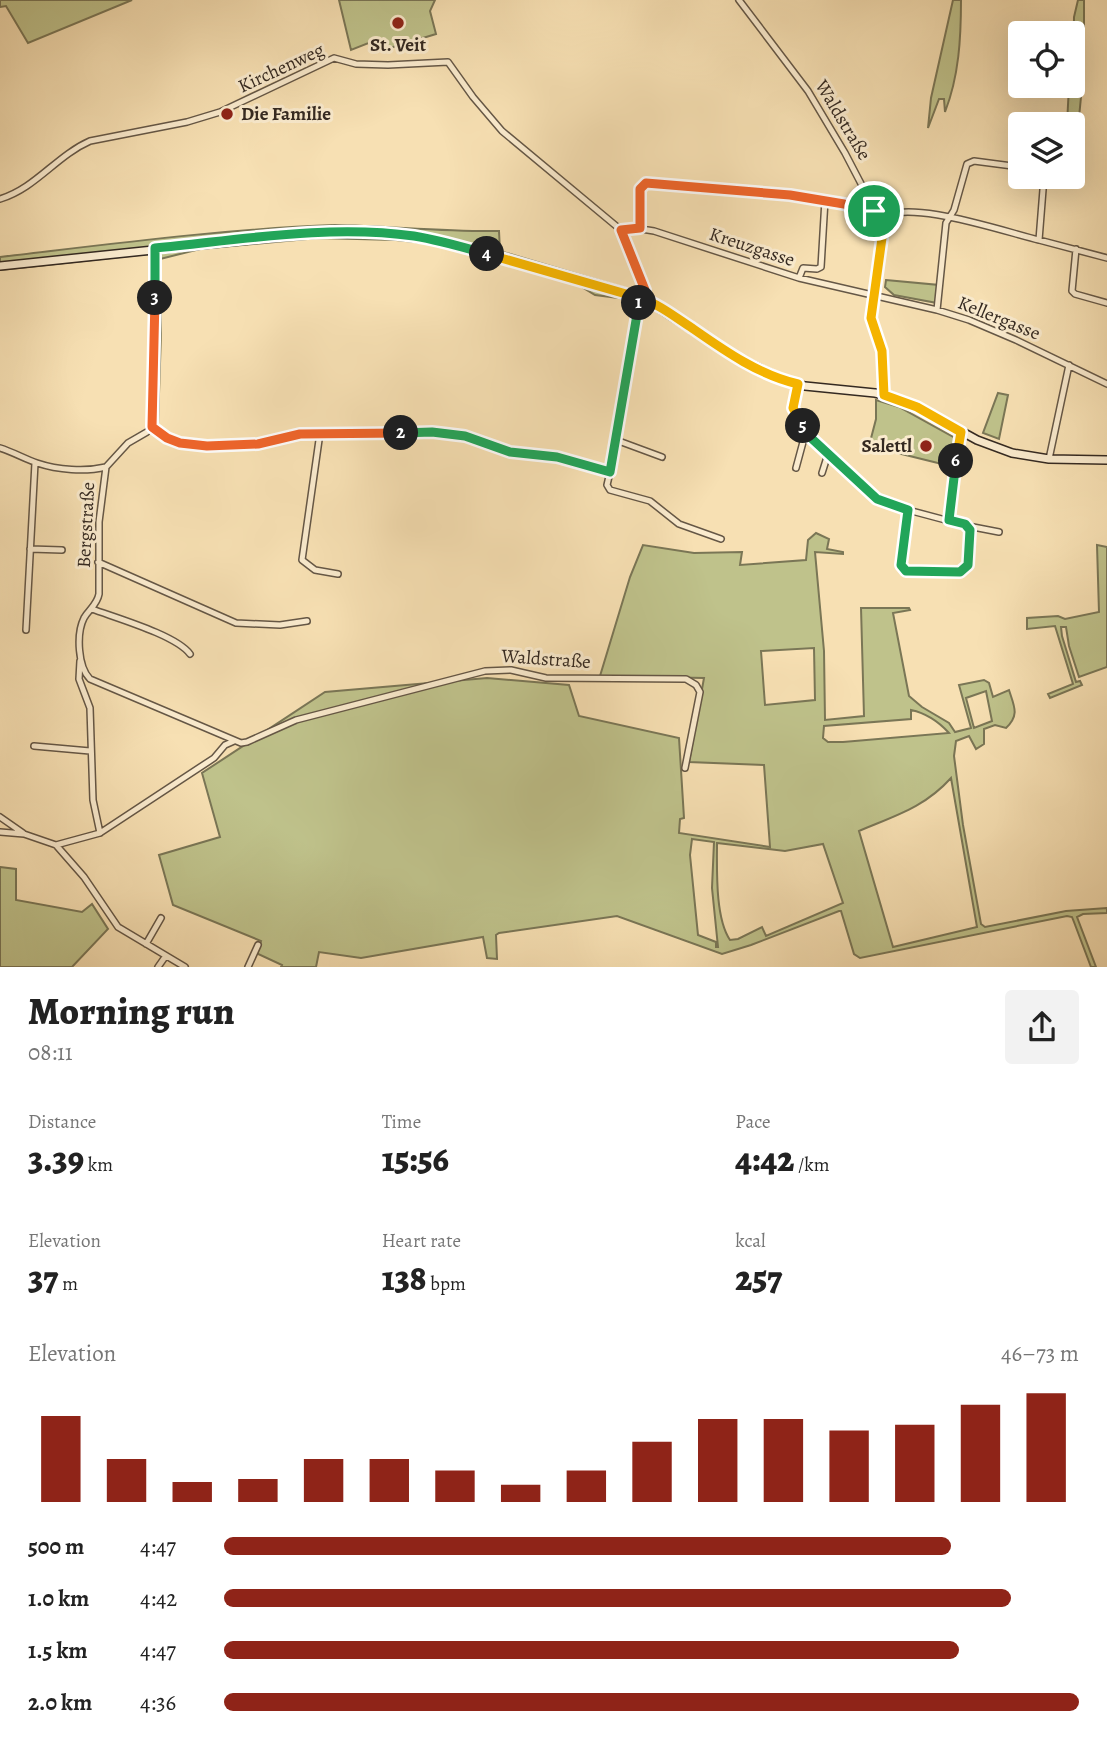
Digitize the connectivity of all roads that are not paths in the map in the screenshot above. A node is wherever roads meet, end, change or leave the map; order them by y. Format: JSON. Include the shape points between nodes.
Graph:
{"nodes":[{"id":1,"x":739,"y":0,"type":"edge"},
{"id":2,"x":1008,"y":166,"type":"edge"},
{"id":3,"x":1043,"y":189,"type":"edge"},
{"id":4,"x":0,"y":199,"type":"edge"},
{"id":5,"x":825,"y":200,"type":"junction"},
{"id":6,"x":874,"y":211,"type":"junction"},
{"id":7,"x":950,"y":217,"type":"junction"},
{"id":8,"x":880,"y":220,"type":"junction"},
{"id":9,"x":640,"y":228,"type":"junction"},
{"id":10,"x":621,"y":230,"type":"junction"},
{"id":11,"x":1039,"y":240,"type":"junction"},
{"id":12,"x":155,"y":248,"type":"junction"},
{"id":13,"x":1076,"y":249,"type":"junction"},
{"id":14,"x":1107,"y":258,"type":"edge"},
{"id":15,"x":0,"y":266,"type":"edge"},
{"id":16,"x":799,"y":278,"type":"junction"},
{"id":17,"x":874,"y":296,"type":"junction"},
{"id":18,"x":643,"y":298,"type":"junction"},
{"id":19,"x":1107,"y":303,"type":"edge"},
{"id":20,"x":937,"y":310,"type":"junction"},
{"id":21,"x":1069,"y":365,"type":"junction"},
{"id":22,"x":798,"y":384,"type":"junction"},
{"id":23,"x":1107,"y":384,"type":"edge"},
{"id":24,"x":884,"y":395,"type":"junction"},
{"id":25,"x":793,"y":408,"type":"junction"},
{"id":26,"x":152,"y":427,"type":"junction"},
{"id":27,"x":961,"y":432,"type":"junction"},
{"id":28,"x":320,"y":433,"type":"junction"},
{"id":29,"x":616,"y":440,"type":"junction"},
{"id":30,"x":0,"y":448,"type":"edge"},
{"id":31,"x":828,"y":454,"type":"junction"},
{"id":32,"x":662,"y":457,"type":"dead end"},
{"id":33,"x":1049,"y":459,"type":"junction"},
{"id":34,"x":1107,"y":460,"type":"edge"},
{"id":35,"x":35,"y":463,"type":"junction"},
{"id":36,"x":106,"y":467,"type":"junction"},
{"id":37,"x":796,"y":468,"type":"dead end"},
{"id":38,"x":610,"y":472,"type":"junction"},
{"id":39,"x":822,"y":473,"type":"dead end"},
{"id":40,"x":908,"y":510,"type":"junction"},
{"id":41,"x":949,"y":520,"type":"junction"},
{"id":42,"x":968,"y":526,"type":"junction"},
{"id":43,"x":999,"y":532,"type":"dead end"},
{"id":44,"x":720,"y":538,"type":"dead end"},
{"id":45,"x":30,"y":549,"type":"junction"},
{"id":46,"x":62,"y":550,"type":"dead end"},
{"id":47,"x":98,"y":562,"type":"junction"},
{"id":48,"x":338,"y":574,"type":"dead end"},
{"id":49,"x":92,"y":609,"type":"junction"},
{"id":50,"x":307,"y":621,"type":"dead end"},
{"id":51,"x":26,"y":630,"type":"dead end"},
{"id":52,"x":190,"y":654,"type":"dead end"},
{"id":53,"x":80,"y":658,"type":"junction"},
{"id":54,"x":234,"y":741,"type":"junction"},
{"id":55,"x":34,"y":746,"type":"dead end"},
{"id":56,"x":90,"y":751,"type":"junction"},
{"id":57,"x":685,"y":768,"type":"dead end"},
{"id":58,"x":0,"y":817,"type":"edge"},
{"id":59,"x":0,"y":832,"type":"edge"},
{"id":60,"x":100,"y":833,"type":"junction"},
{"id":61,"x":24,"y":834,"type":"junction"},
{"id":62,"x":56,"y":845,"type":"junction"},
{"id":63,"x":161,"y":918,"type":"dead end"},
{"id":64,"x":146,"y":944,"type":"junction"},
{"id":65,"x":258,"y":945,"type":"dead end"},
{"id":66,"x":165,"y":957,"type":"junction"},
{"id":67,"x":158,"y":967,"type":"edge"},
{"id":68,"x":185,"y":967,"type":"edge"},
{"id":69,"x":248,"y":967,"type":"edge"}],
"edges":[{"from":1,"to":6,"type":"street","name":"Waldstraße","via":[[808,91]]},
{"from":2,"to":7,"type":"street","via":[[970,162]]},
{"from":3,"to":11,"type":"street"},
{"from":4,"to":10,"type":"street","name":"Kirchenweg","via":[[25,189],[90,141],[220,112],[334,58],[356,64],[449,62],[502,131]]},
{"from":5,"to":6,"type":"street"},
{"from":5,"to":9,"type":"street","via":[[648,183],[640,189]]},
{"from":5,"to":16,"type":"street","via":[[821,267],[803,268]]},
{"from":6,"to":8,"type":"street","name":"Waldstraße"},
{"from":7,"to":8,"type":"street","via":[[902,211]]},
{"from":7,"to":11,"type":"street"},
{"from":7,"to":20,"type":"street","via":[[944,229]]},
{"from":8,"to":17,"type":"street","via":[[882,241]]},
{"from":9,"to":10,"type":"street","name":"Kreuzgasse"},
{"from":9,"to":16,"type":"street","name":"Kreuzgasse"},
{"from":10,"to":18,"type":"street","name":"Kirchenweg","via":[[645,290]]},
{"from":11,"to":13,"type":"street"},
{"from":12,"to":15,"type":"main road"},
{"from":12,"to":18,"type":"main road","via":[[317,234],[411,236]]},
{"from":12,"to":26,"type":"street"},
{"from":13,"to":14,"type":"street"},
{"from":13,"to":19,"type":"street","via":[[1072,291]]},
{"from":16,"to":17,"type":"street","name":"Kreuzgasse"},
{"from":17,"to":20,"type":"street","name":"Kellergasse"},
{"from":17,"to":24,"type":"street","via":[[872,322],[882,351]]},
{"from":18,"to":22,"type":"main road","via":[[731,355]]},
{"from":18,"to":29,"type":"street"},
{"from":20,"to":21,"type":"street","name":"Kellergasse"},
{"from":21,"to":23,"type":"street","name":"Kellergasse"},
{"from":21,"to":33,"type":"street"},
{"from":22,"to":24,"type":"main road"},
{"from":22,"to":25,"type":"street"},
{"from":24,"to":27,"type":"main road"},
{"from":25,"to":31,"type":"street","via":[[806,431]]},
{"from":25,"to":37,"type":"street","via":[[803,442]]},
{"from":26,"to":28,"type":"street","via":[[180,443],[207,446],[253,445]]},
{"from":26,"to":36,"type":"street","name":"Bergstraße","via":[[128,443]]},
{"from":27,"to":33,"type":"main road","via":[[1003,450]]},
{"from":27,"to":41,"type":"street"},
{"from":28,"to":38,"type":"street","via":[[450,434],[510,452],[557,457]]},
{"from":28,"to":48,"type":"street","via":[[302,559],[314,570]]},
{"from":29,"to":32,"type":"street"},
{"from":29,"to":38,"type":"street"},
{"from":30,"to":35,"type":"street"},
{"from":31,"to":39,"type":"street"},
{"from":31,"to":40,"type":"street","via":[[880,500]]},
{"from":33,"to":34,"type":"main road"},
{"from":35,"to":36,"type":"street","via":[[66,469]]},
{"from":35,"to":45,"type":"street"},
{"from":36,"to":47,"type":"street","name":"Bergstraße"},
{"from":38,"to":44,"type":"street","via":[[610,490],[650,501],[679,524]]},
{"from":40,"to":41,"type":"street"},
{"from":40,"to":42,"type":"street","via":[[901,565],[906,571],[964,570],[971,537]]},
{"from":41,"to":42,"type":"street"},
{"from":42,"to":43,"type":"street"},
{"from":45,"to":46,"type":"street"},
{"from":45,"to":51,"type":"street"},
{"from":47,"to":49,"type":"street","name":"Bergstraße","via":[[99,594]]},
{"from":47,"to":50,"type":"street","via":[[236,623]]},
{"from":49,"to":52,"type":"street","via":[[172,640]]},
{"from":49,"to":53,"type":"street","name":"Bergstraße","via":[[82,623]]},
{"from":53,"to":54,"type":"street","via":[[90,679]]},
{"from":53,"to":56,"type":"street","name":"Bergstraße","via":[[79,679],[90,708]]},
{"from":54,"to":57,"type":"street","name":"Waldstraße","via":[[247,743],[296,720],[485,671],[511,670],[546,678],[686,679],[700,692]]},
{"from":54,"to":60,"type":"street"},
{"from":55,"to":56,"type":"street"},
{"from":56,"to":60,"type":"street","name":"Bergstraße"},
{"from":58,"to":61,"type":"street"},
{"from":59,"to":61,"type":"street"},
{"from":60,"to":62,"type":"street"},
{"from":61,"to":62,"type":"street"},
{"from":62,"to":64,"type":"street","via":[[84,877],[112,921]]},
{"from":63,"to":64,"type":"street"},
{"from":64,"to":66,"type":"street"},
{"from":65,"to":69,"type":"street"},
{"from":66,"to":67,"type":"street"},
{"from":66,"to":68,"type":"street"}]}
